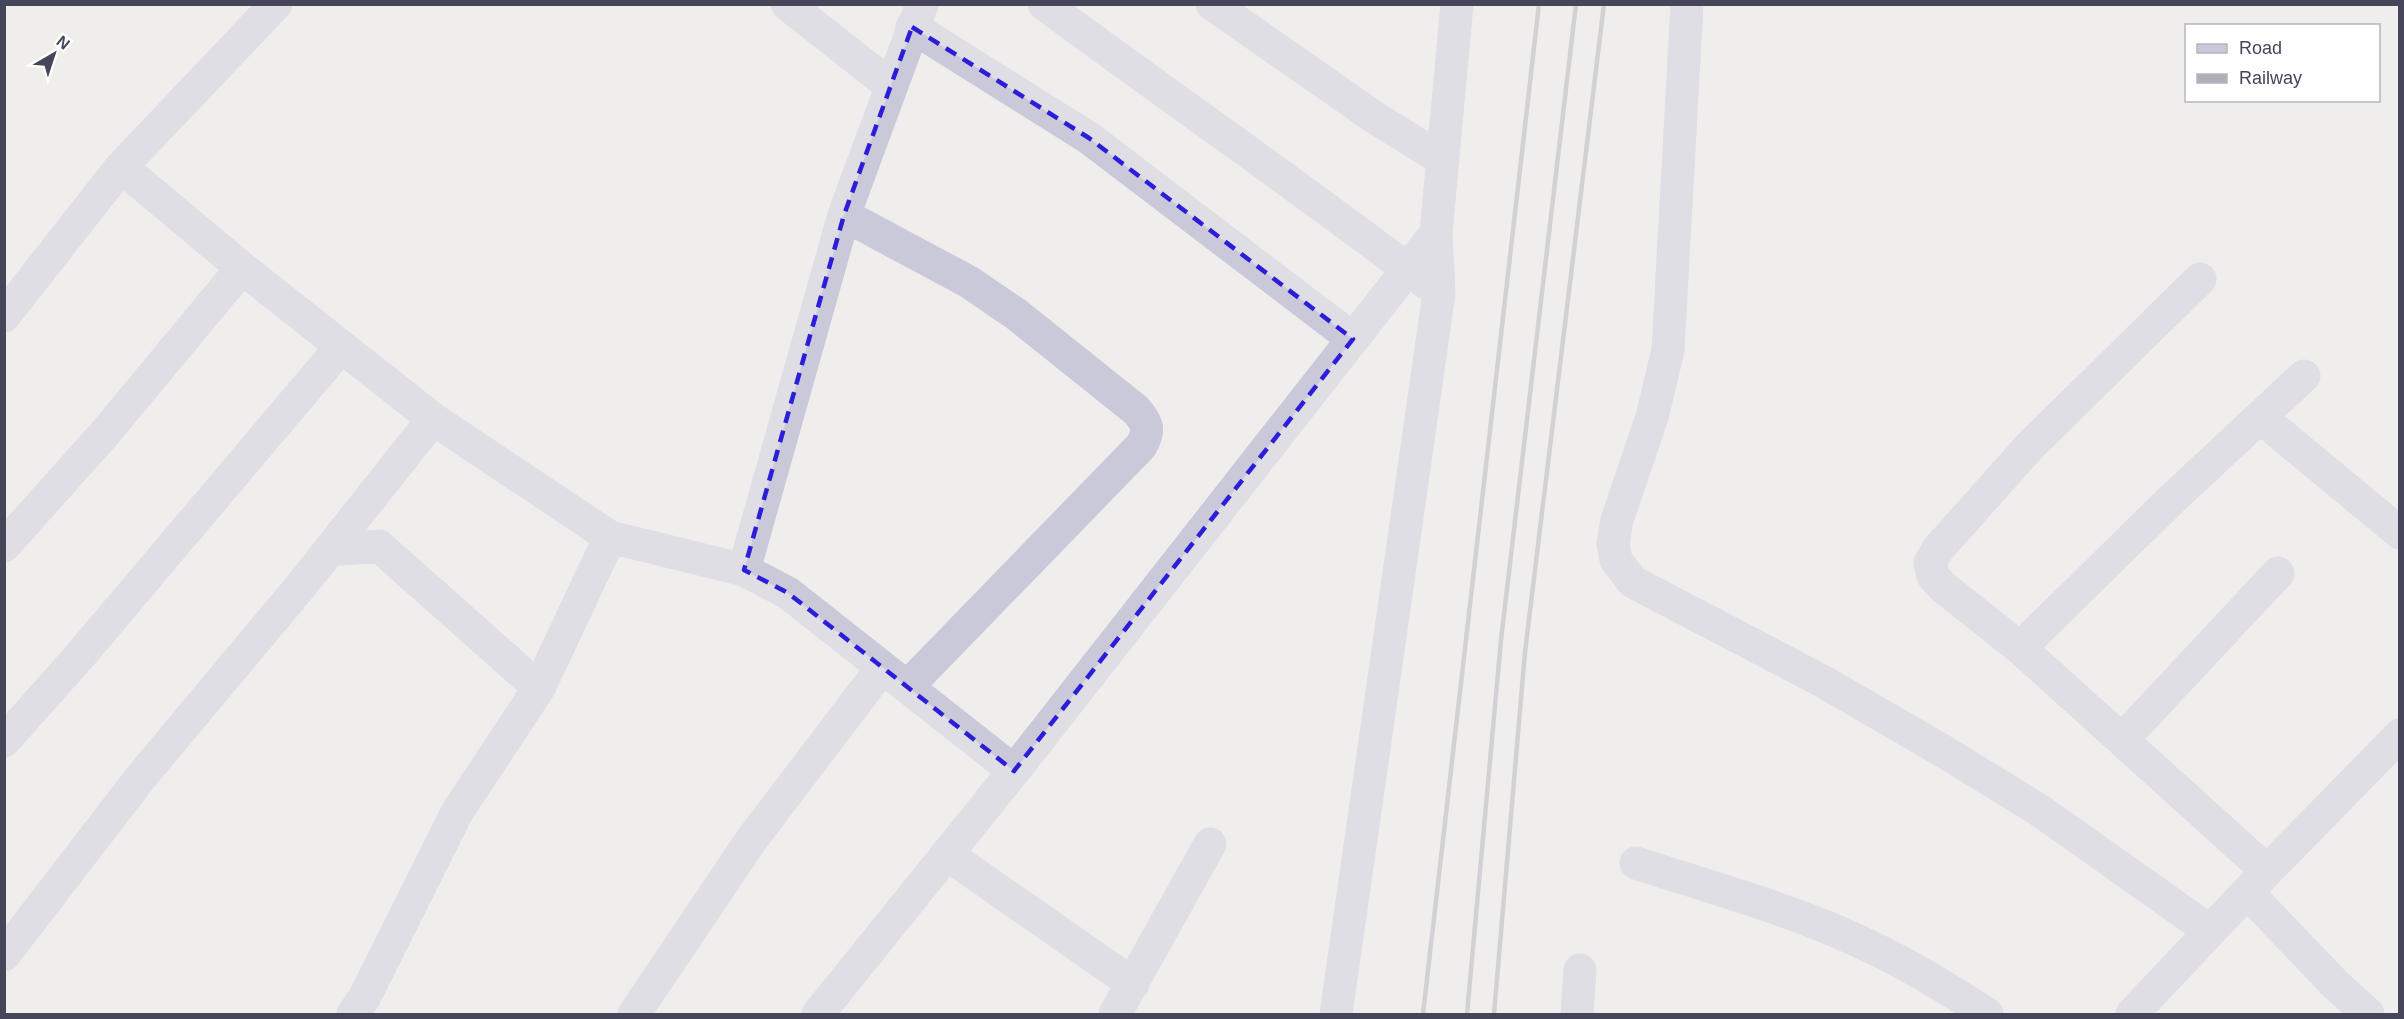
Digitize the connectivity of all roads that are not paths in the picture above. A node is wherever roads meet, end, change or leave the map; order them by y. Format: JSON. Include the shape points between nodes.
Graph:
{"nodes":[{"id":1,"x":276,"y":4,"type":"edge"},
{"id":2,"x":787,"y":4,"type":"edge"},
{"id":3,"x":1044,"y":4,"type":"edge"},
{"id":4,"x":1212,"y":4,"type":"edge"},
{"id":5,"x":1457,"y":4,"type":"edge"},
{"id":6,"x":1687,"y":4,"type":"edge"},
{"id":7,"x":917,"y":16,"type":"edge"},
{"id":8,"x":891,"y":86,"type":"junction"},
{"id":9,"x":1443,"y":160,"type":"junction"},
{"id":10,"x":122,"y":167,"type":"junction"},
{"id":11,"x":844,"y":215,"type":"junction"},
{"id":12,"x":1436,"y":233,"type":"junction"},
{"id":13,"x":242,"y":268,"type":"junction"},
{"id":14,"x":1408,"y":269,"type":"junction"},
{"id":15,"x":2200,"y":279,"type":"dead end"},
{"id":16,"x":1439,"y":293,"type":"junction"},
{"id":17,"x":4,"y":316,"type":"edge"},
{"id":18,"x":1353,"y":339,"type":"junction"},
{"id":19,"x":341,"y":347,"type":"junction"},
{"id":20,"x":2304,"y":376,"type":"dead end"},
{"id":21,"x":2260,"y":417,"type":"junction"},
{"id":22,"x":433,"y":419,"type":"junction"},
{"id":23,"x":2400,"y":533,"type":"edge"},
{"id":24,"x":610,"y":537,"type":"junction"},
{"id":25,"x":4,"y":546,"type":"edge"},
{"id":26,"x":329,"y":550,"type":"junction"},
{"id":27,"x":744,"y":570,"type":"junction"},
{"id":28,"x":2278,"y":573,"type":"dead end"},
{"id":29,"x":2020,"y":648,"type":"junction"},
{"id":30,"x":894,"y":678,"type":"junction"},
{"id":31,"x":539,"y":688,"type":"junction"},
{"id":32,"x":2400,"y":735,"type":"edge"},
{"id":33,"x":2122,"y":740,"type":"junction"},
{"id":34,"x":4,"y":741,"type":"edge"},
{"id":35,"x":1014,"y":771,"type":"junction"},
{"id":36,"x":1210,"y":844,"type":"dead end"},
{"id":37,"x":948,"y":855,"type":"junction"},
{"id":38,"x":1636,"y":863,"type":"dead end"},
{"id":39,"x":2257,"y":881,"type":"junction"},
{"id":40,"x":2210,"y":931,"type":"junction"},
{"id":41,"x":4,"y":956,"type":"edge"},
{"id":42,"x":1580,"y":970,"type":"dead end"},
{"id":43,"x":1133,"y":984,"type":"junction"},
{"id":44,"x":353,"y":1014,"type":"edge"},
{"id":45,"x":634,"y":1014,"type":"edge"},
{"id":46,"x":818,"y":1014,"type":"edge"},
{"id":47,"x":1115,"y":1014,"type":"edge"},
{"id":48,"x":1336,"y":1014,"type":"edge"},
{"id":49,"x":1577,"y":1014,"type":"edge"},
{"id":50,"x":1988,"y":1014,"type":"edge"},
{"id":51,"x":2133,"y":1014,"type":"edge"},
{"id":52,"x":2368,"y":1014,"type":"edge"}],
"edges":[{"from":1,"to":10,"type":"street"},
{"from":2,"to":8,"type":"street"},
{"from":3,"to":14,"type":"street"},
{"from":4,"to":9,"type":"street"},
{"from":5,"to":9,"type":"street"},
{"from":6,"to":40,"type":"street","via":[[1668,350],[1652,417],[1617,520],[1613,544],[1616,560],[1633,582],[1824,682],[2038,810]]},
{"from":7,"to":8,"type":"street"},
{"from":7,"to":18,"type":"street","via":[[1089,138]]},
{"from":8,"to":11,"type":"street"},
{"from":9,"to":12,"type":"street"},
{"from":10,"to":13,"type":"street"},
{"from":10,"to":17,"type":"street"},
{"from":11,"to":27,"type":"street"},
{"from":11,"to":30,"type":"street","via":[[919,253],[1016,314],[1147,423],[1147,435],[1141,446]]},
{"from":12,"to":14,"type":"street"},
{"from":12,"to":16,"type":"street"},
{"from":13,"to":19,"type":"street"},
{"from":13,"to":25,"type":"street","via":[[105,433]]},
{"from":14,"to":16,"type":"street"},
{"from":14,"to":18,"type":"street"},
{"from":15,"to":29,"type":"street","via":[[2030,446],[1938,549],[1930,563],[1933,576],[1943,587]]},
{"from":16,"to":48,"type":"street"},
{"from":18,"to":35,"type":"street"},
{"from":19,"to":22,"type":"street"},
{"from":19,"to":34,"type":"street"},
{"from":20,"to":21,"type":"street"},
{"from":21,"to":23,"type":"street"},
{"from":21,"to":29,"type":"street"},
{"from":22,"to":24,"type":"street"},
{"from":22,"to":26,"type":"street"},
{"from":24,"to":27,"type":"street"},
{"from":24,"to":31,"type":"street"},
{"from":26,"to":31,"type":"street","via":[[379,546]]},
{"from":26,"to":41,"type":"street","via":[[141,777]]},
{"from":27,"to":30,"type":"street","via":[[788,593]]},
{"from":28,"to":33,"type":"street"},
{"from":29,"to":33,"type":"street"},
{"from":30,"to":35,"type":"street"},
{"from":30,"to":45,"type":"street","via":[[752,839]]},
{"from":31,"to":44,"type":"street","via":[[457,812]]},
{"from":32,"to":39,"type":"street"},
{"from":33,"to":39,"type":"street"},
{"from":35,"to":37,"type":"street"},
{"from":36,"to":43,"type":"street"},
{"from":37,"to":43,"type":"street"},
{"from":37,"to":46,"type":"street"},
{"from":38,"to":50,"type":"street","via":[[1797,916],[1872,947]]},
{"from":39,"to":40,"type":"street"},
{"from":39,"to":52,"type":"street","via":[[2335,984]]},
{"from":40,"to":51,"type":"street"},
{"from":42,"to":49,"type":"street"},
{"from":43,"to":47,"type":"street"}]}
